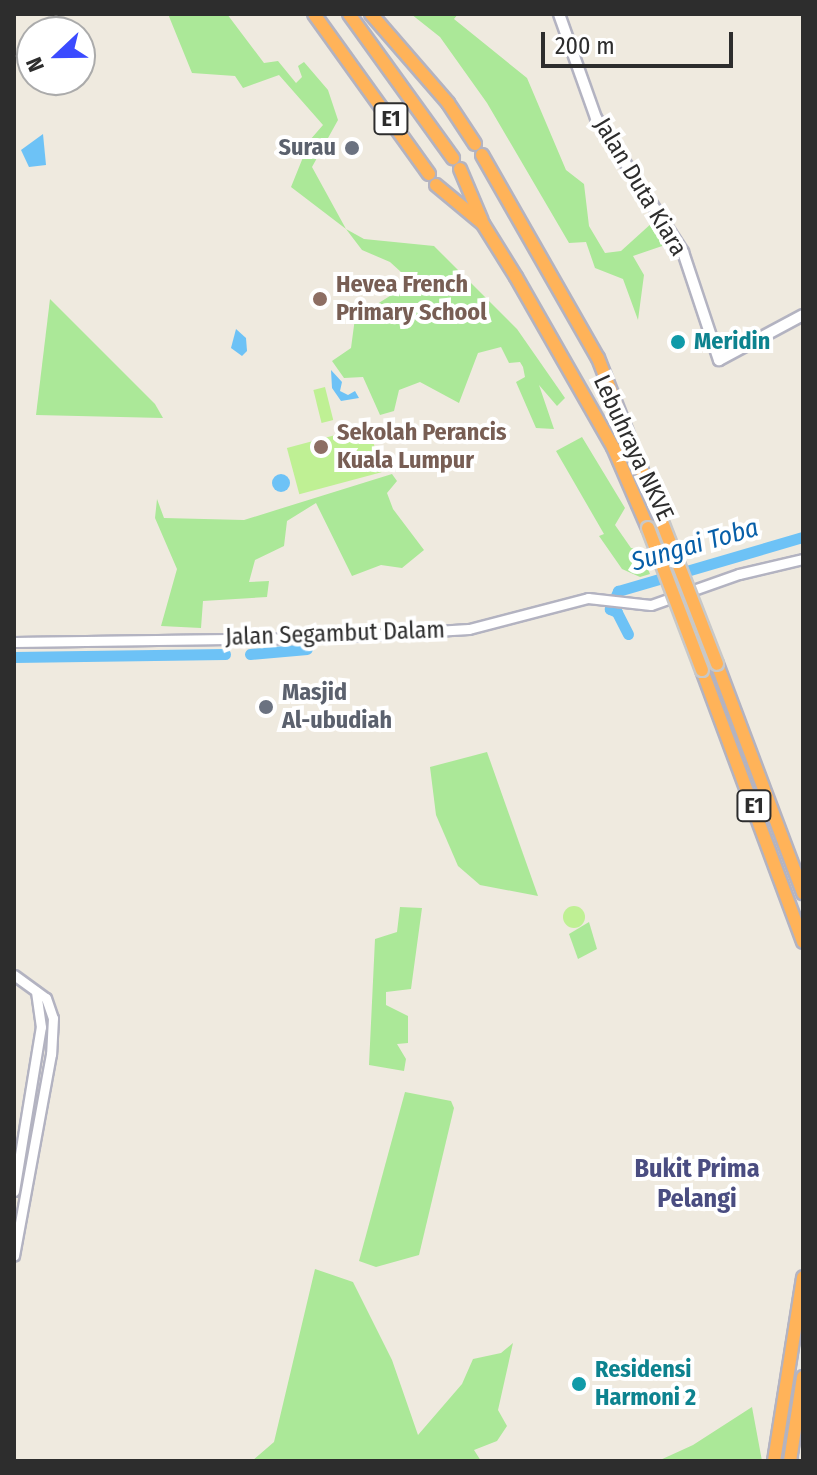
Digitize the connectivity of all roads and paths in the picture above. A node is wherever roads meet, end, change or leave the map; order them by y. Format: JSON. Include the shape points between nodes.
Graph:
{"nodes":[{"id":1,"x":314,"y":14,"type":"edge"},
{"id":2,"x":349,"y":14,"type":"edge"},
{"id":3,"x":371,"y":14,"type":"edge"},
{"id":4,"x":559,"y":14,"type":"edge"},
{"id":5,"x":483,"y":224,"type":"junction"},
{"id":6,"x":803,"y":315,"type":"edge"},
{"id":7,"x":803,"y":559,"type":"edge"},
{"id":8,"x":14,"y":642,"type":"edge"},
{"id":9,"x":803,"y":893,"type":"edge"},
{"id":10,"x":803,"y":942,"type":"edge"},
{"id":11,"x":14,"y":975,"type":"edge"},
{"id":12,"x":35,"y":987,"type":"junction"},
{"id":13,"x":41,"y":1027,"type":"junction"},
{"id":14,"x":53,"y":1031,"type":"junction"},
{"id":15,"x":14,"y":1191,"type":"edge"},
{"id":16,"x":14,"y":1256,"type":"edge"},
{"id":17,"x":803,"y":1277,"type":"edge"},
{"id":18,"x":803,"y":1377,"type":"edge"},
{"id":19,"x":774,"y":1461,"type":"edge"},
{"id":20,"x":790,"y":1461,"type":"edge"}],
"edges":[{"from":1,"to":5,"type":"highway","name":"Lebuhraya NKVE","number":"E1","via":[[432,180]]},
{"from":2,"to":5,"type":"highway","via":[[457,164]]},
{"from":3,"to":9,"type":"highway","name":"Lebuhraya NKVE","number":"E1","bridge":true,"via":[[440,93],[478,150],[598,358]]},
{"from":4,"to":6,"type":"main road","name":"Jalan Duta Kiara","via":[[596,118],[683,252],[719,360]]},
{"from":5,"to":10,"type":"highway","name":"Lebuhraya NKVE","number":"E1","bridge":true,"via":[[613,447]]},
{"from":7,"to":8,"type":"street","name":"Jalan Segambut Dalam","via":[[739,574],[651,605],[602,598],[567,601],[454,630],[318,638]]},
{"from":11,"to":12,"type":"street"},
{"from":12,"to":13,"type":"street"},
{"from":12,"to":14,"type":"street","via":[[50,1006]]},
{"from":13,"to":14,"type":"street","via":[[50,1023]]},
{"from":13,"to":15,"type":"street"},
{"from":14,"to":16,"type":"street"},
{"from":17,"to":19,"type":"highway"},
{"from":18,"to":20,"type":"highway"}]}
